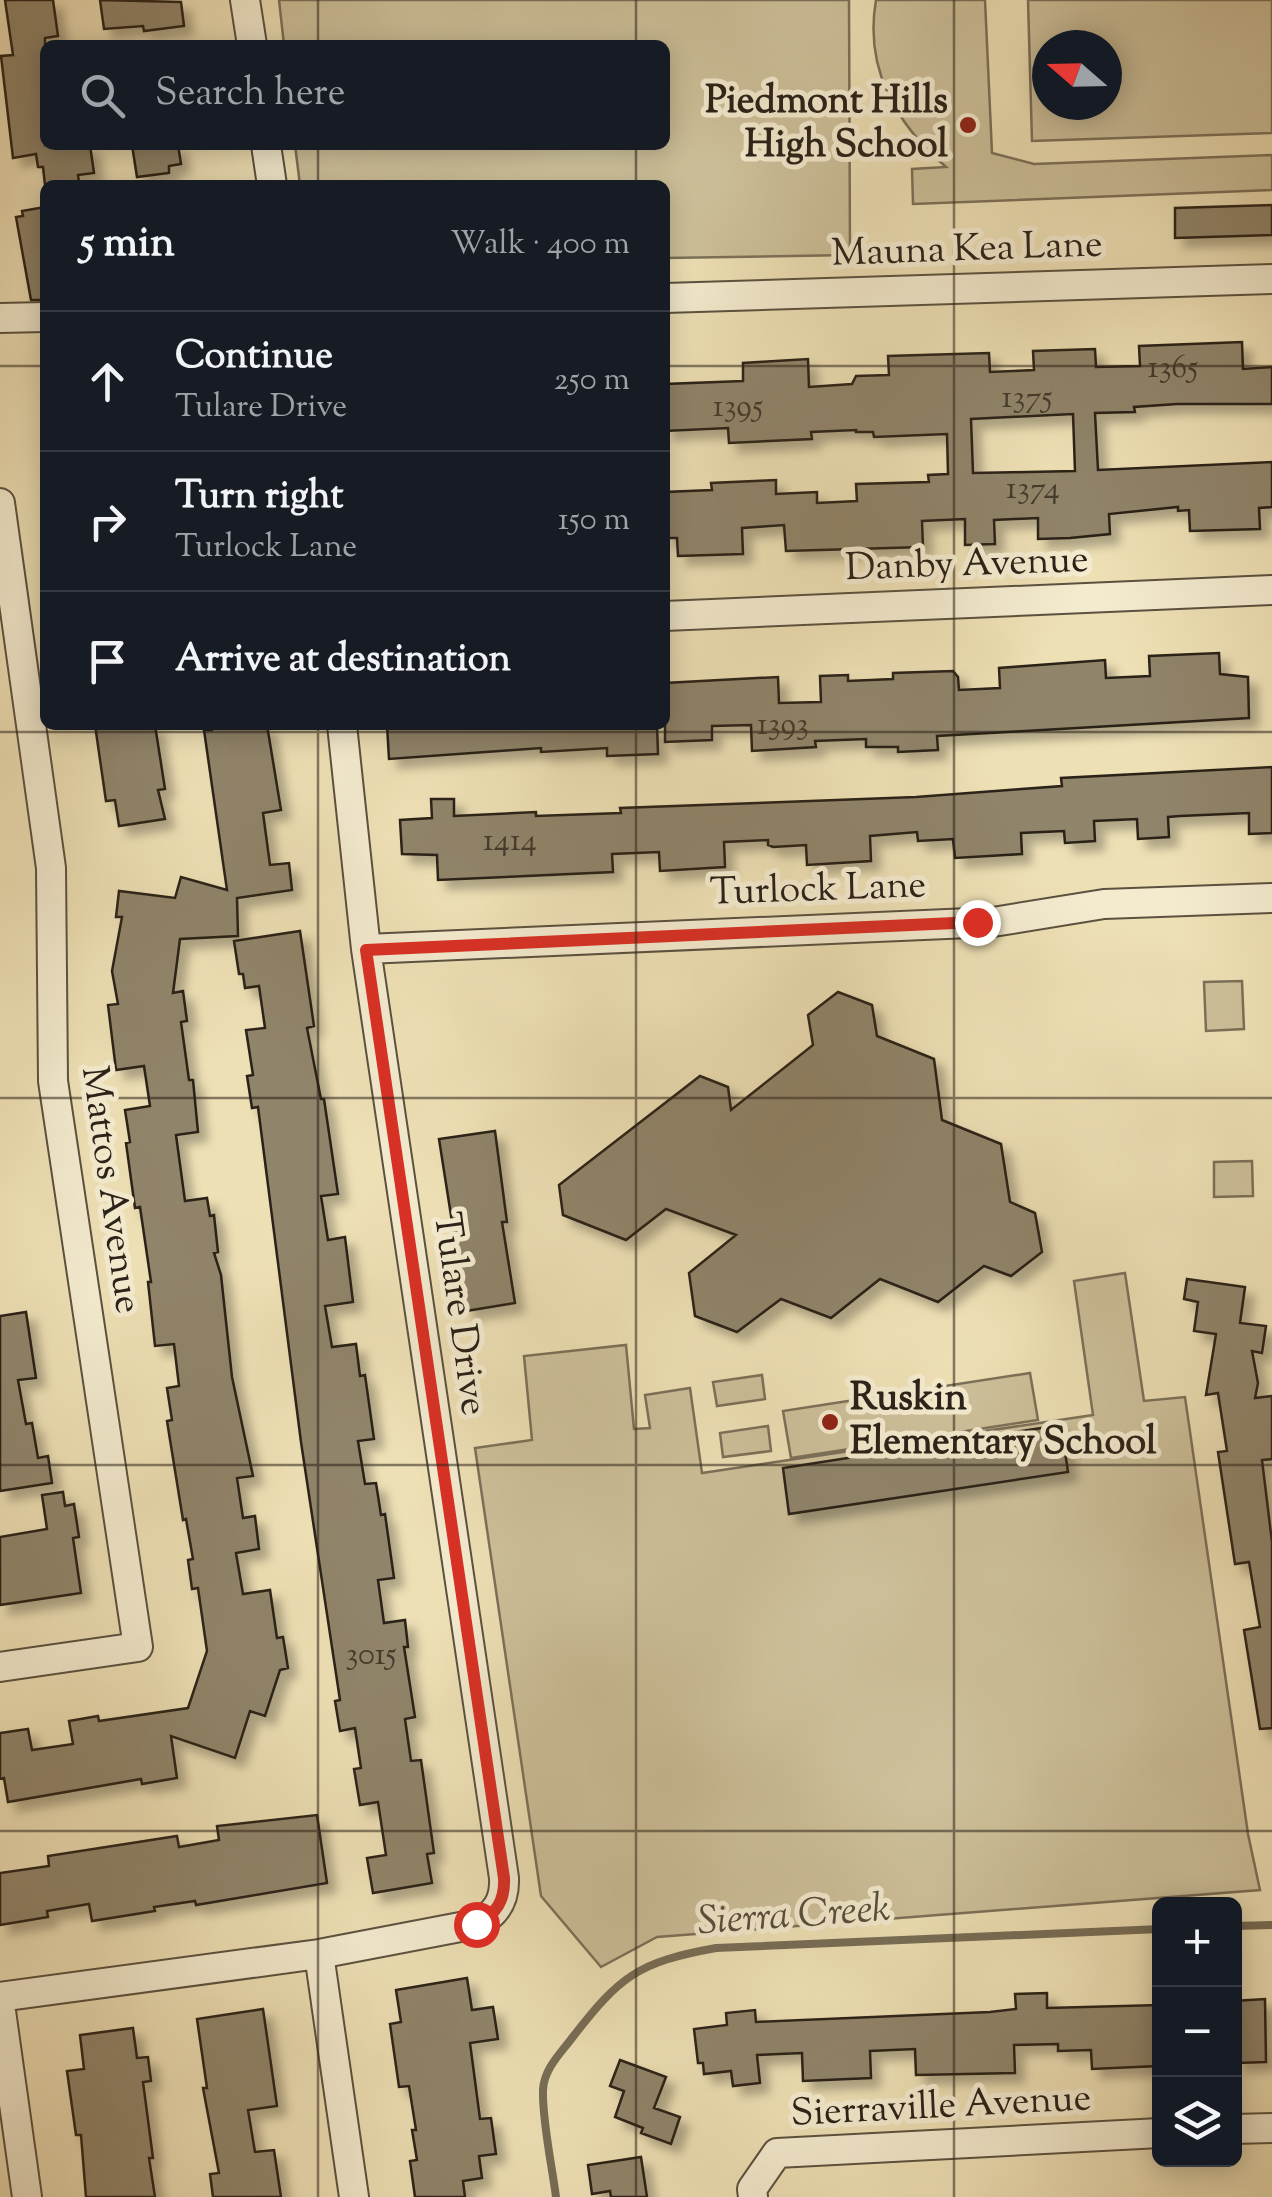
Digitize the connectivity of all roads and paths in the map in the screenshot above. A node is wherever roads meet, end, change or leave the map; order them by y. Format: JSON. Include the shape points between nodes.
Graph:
{"nodes":[{"id":1,"x":246,"y":0,"type":"edge"},
{"id":2,"x":251,"y":40,"type":"edge"},
{"id":3,"x":267,"y":150,"type":"edge"},
{"id":4,"x":271,"y":180,"type":"edge"},
{"id":5,"x":1272,"y":279,"type":"edge"},
{"id":6,"x":670,"y":298,"type":"edge"},
{"id":7,"x":40,"y":317,"type":"edge"},
{"id":8,"x":0,"y":318,"type":"edge"},
{"id":9,"x":0,"y":503,"type":"edge"},
{"id":10,"x":1272,"y":590,"type":"edge"},
{"id":11,"x":670,"y":616,"type":"edge"},
{"id":12,"x":8,"y":618,"type":"edge"},
{"id":13,"x":40,"y":619,"type":"edge"},
{"id":14,"x":343,"y":730,"type":"edge"},
{"id":15,"x":1272,"y":898,"type":"edge"},
{"id":16,"x":366,"y":950,"type":"junction"},
{"id":17,"x":0,"y":1667,"type":"edge"},
{"id":18,"x":319,"y":1954,"type":"junction"},
{"id":19,"x":0,"y":2000,"type":"edge"},
{"id":20,"x":1272,"y":2128,"type":"edge"},
{"id":21,"x":1242,"y":2130,"type":"edge"},
{"id":22,"x":1152,"y":2133,"type":"edge"},
{"id":23,"x":27,"y":2197,"type":"edge"},
{"id":24,"x":354,"y":2197,"type":"edge"},
{"id":25,"x":753,"y":2197,"type":"edge"}],
"edges":[{"from":1,"to":2,"type":"street"},
{"from":3,"to":4,"type":"street"},
{"from":5,"to":6,"type":"street","name":"Mauna Kea Lane"},
{"from":7,"to":8,"type":"street"},
{"from":9,"to":12,"type":"street","name":"Mattos Avenue"},
{"from":10,"to":11,"type":"street","name":"Danby Avenue"},
{"from":12,"to":13,"type":"street"},
{"from":12,"to":17,"type":"street","name":"Mattos Avenue","via":[[52,868],[53,1081],[138,1647]]},
{"from":14,"to":16,"type":"street","name":"Tulare Drive"},
{"from":15,"to":16,"type":"street","name":"Turlock Lane","via":[[1104,904],[993,922]]},
{"from":16,"to":18,"type":"street","name":"Tulare Drive","via":[[504,1878],[496,1911],[476,1924]]},
{"from":18,"to":19,"type":"street"},
{"from":18,"to":24,"type":"street"},
{"from":19,"to":23,"type":"street"},
{"from":20,"to":21,"type":"street"},
{"from":22,"to":25,"type":"street","name":"Sierraville Avenue","via":[[777,2153]]}]}
